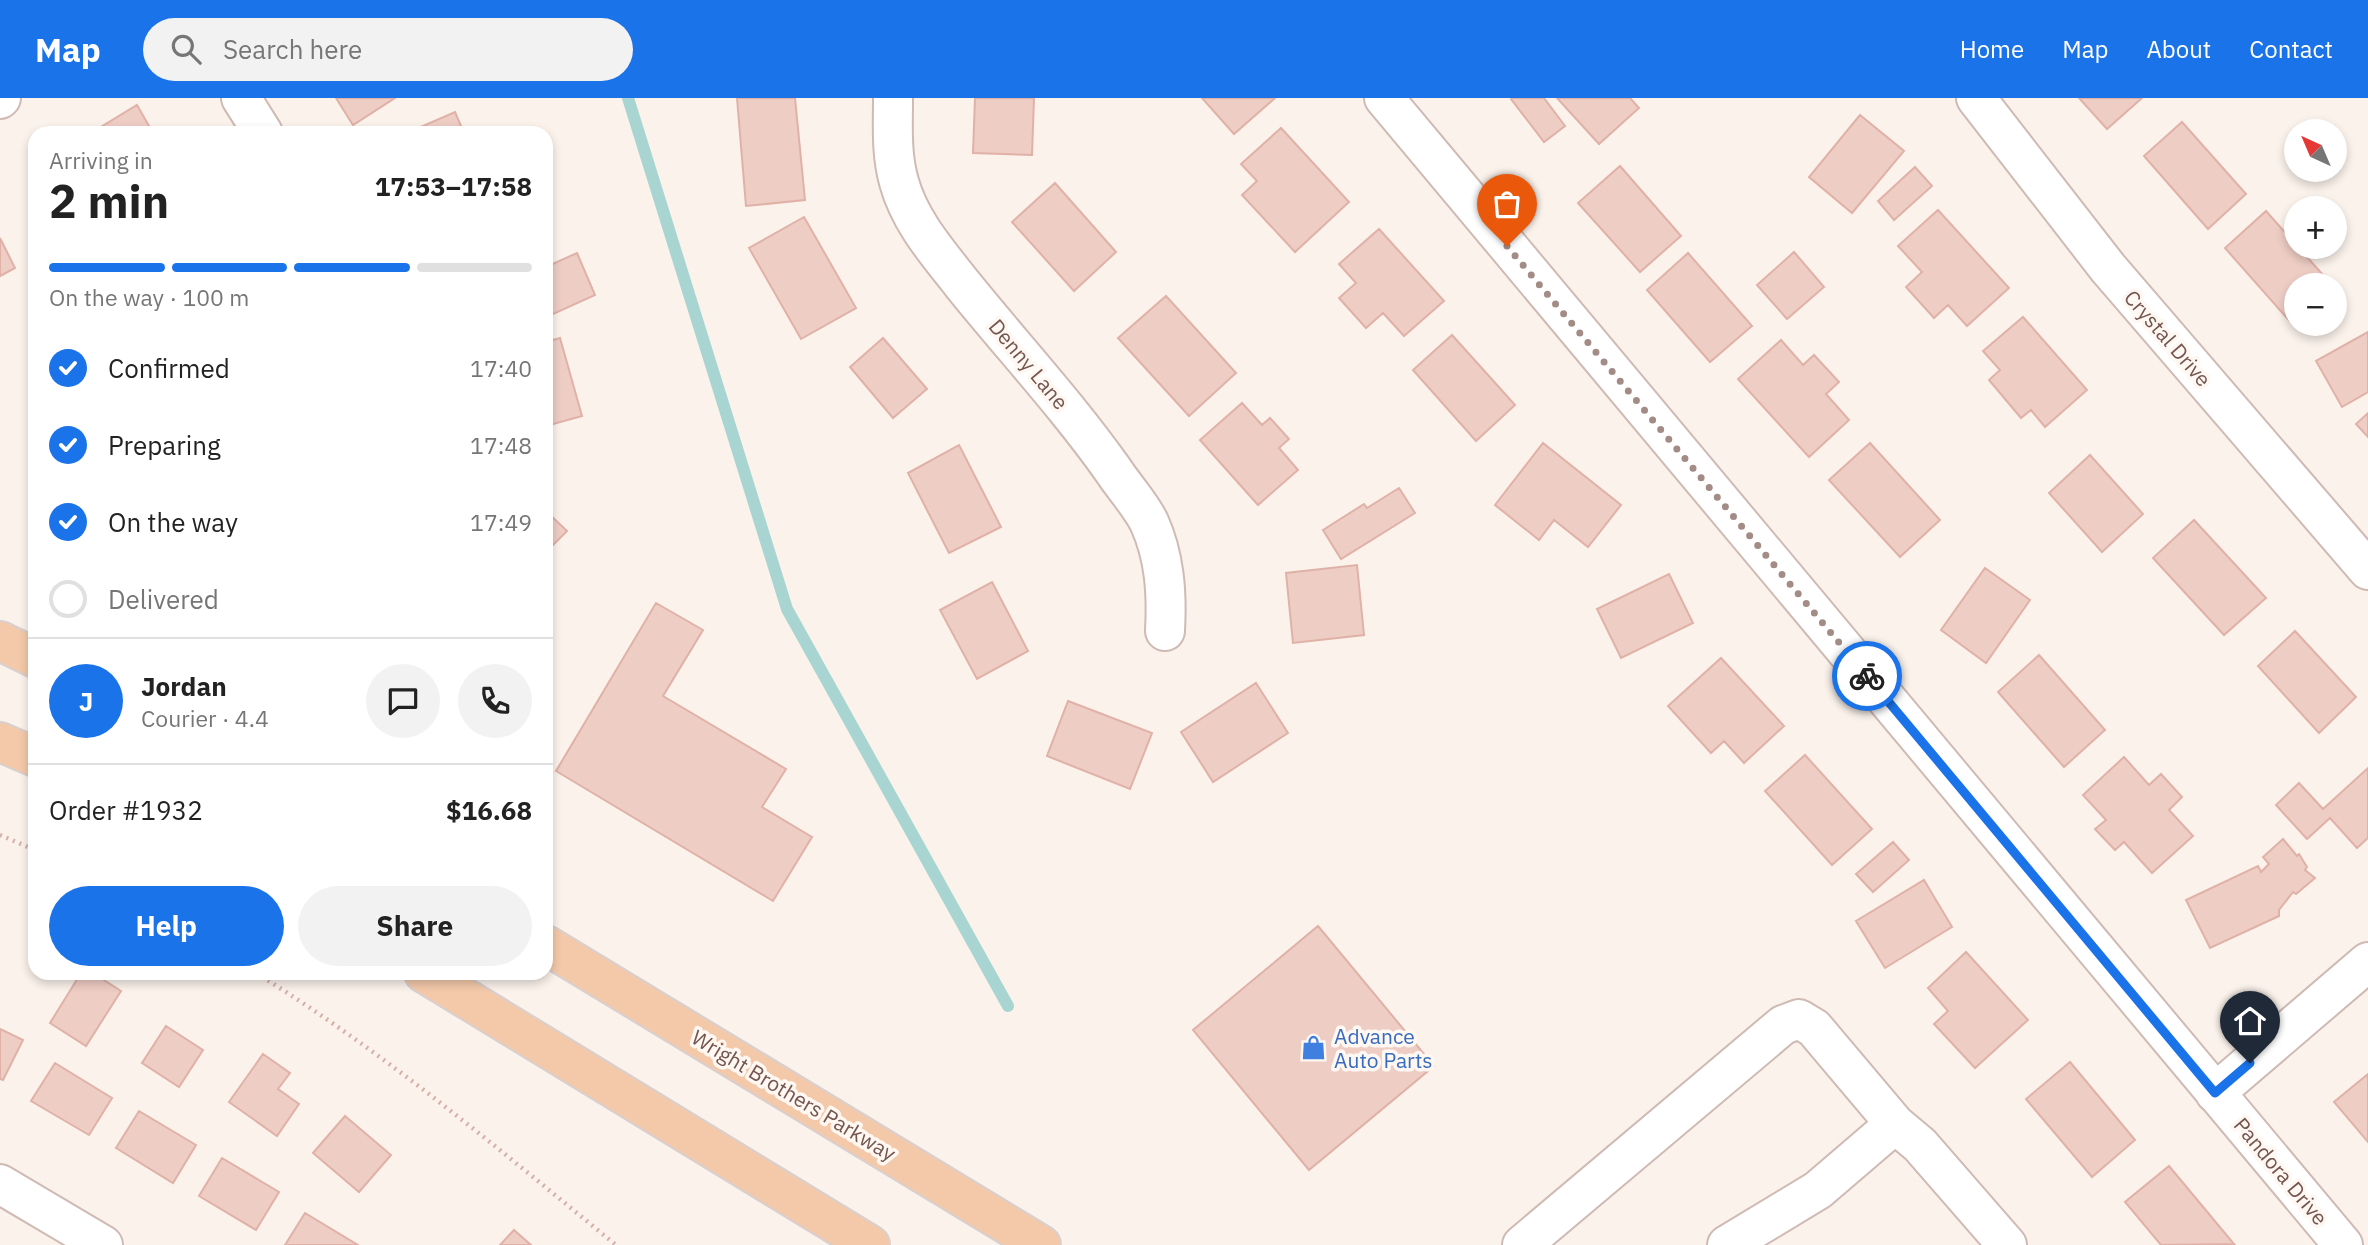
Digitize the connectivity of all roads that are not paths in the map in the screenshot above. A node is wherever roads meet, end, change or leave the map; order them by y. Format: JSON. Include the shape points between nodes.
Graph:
{"nodes":[{"id":1,"x":241,"y":98,"type":"edge"},
{"id":2,"x":893,"y":98,"type":"edge"},
{"id":3,"x":1384,"y":98,"type":"edge"},
{"id":4,"x":1976,"y":98,"type":"edge"},
{"id":5,"x":259,"y":126,"type":"edge"},
{"id":6,"x":2368,"y":570,"type":"edge"},
{"id":7,"x":1165,"y":631,"type":"dead end"},
{"id":8,"x":0,"y":641,"type":"edge"},
{"id":9,"x":28,"y":655,"type":"edge"},
{"id":10,"x":0,"y":742,"type":"edge"},
{"id":11,"x":28,"y":754,"type":"edge"},
{"id":12,"x":553,"y":949,"type":"edge"},
{"id":13,"x":2368,"y":962,"type":"edge"},
{"id":14,"x":435,"y":980,"type":"edge"},
{"id":15,"x":2215,"y":1093,"type":"junction"},
{"id":16,"x":1895,"y":1124,"type":"junction"},
{"id":17,"x":0,"y":1184,"type":"edge"},
{"id":18,"x":825,"y":1231,"type":"edge"},
{"id":19,"x":103,"y":1245,"type":"edge"},
{"id":20,"x":870,"y":1245,"type":"edge"},
{"id":21,"x":1041,"y":1245,"type":"edge"},
{"id":22,"x":1522,"y":1245,"type":"edge"},
{"id":23,"x":1727,"y":1245,"type":"edge"},
{"id":24,"x":2007,"y":1245,"type":"edge"},
{"id":25,"x":2343,"y":1245,"type":"edge"}],
"edges":[{"from":1,"to":5,"type":"street"},
{"from":2,"to":7,"type":"street","name":"Denny Lane","via":[[892,145],[899,183],[914,219],[1081,425],[1149,521],[1167,598]]},
{"from":3,"to":15,"type":"street","name":"Pandora Drive"},
{"from":4,"to":6,"type":"street","name":"Crystal Drive","via":[[2108,268]]},
{"from":8,"to":9,"type":"main road"},
{"from":10,"to":11,"type":"main road"},
{"from":12,"to":21,"type":"main road","name":"Wright Brothers Parkway"},
{"from":13,"to":15,"type":"street"},
{"from":14,"to":18,"type":"main road"},
{"from":15,"to":25,"type":"street","name":"Pandora Drive"},
{"from":16,"to":22,"type":"street","via":[[1814,1028],[1799,1019],[1783,1025]]},
{"from":16,"to":23,"type":"street","via":[[1818,1190]]},
{"from":16,"to":24,"type":"street","via":[[1920,1145]]},
{"from":17,"to":19,"type":"street"},
{"from":18,"to":20,"type":"main road"}]}
